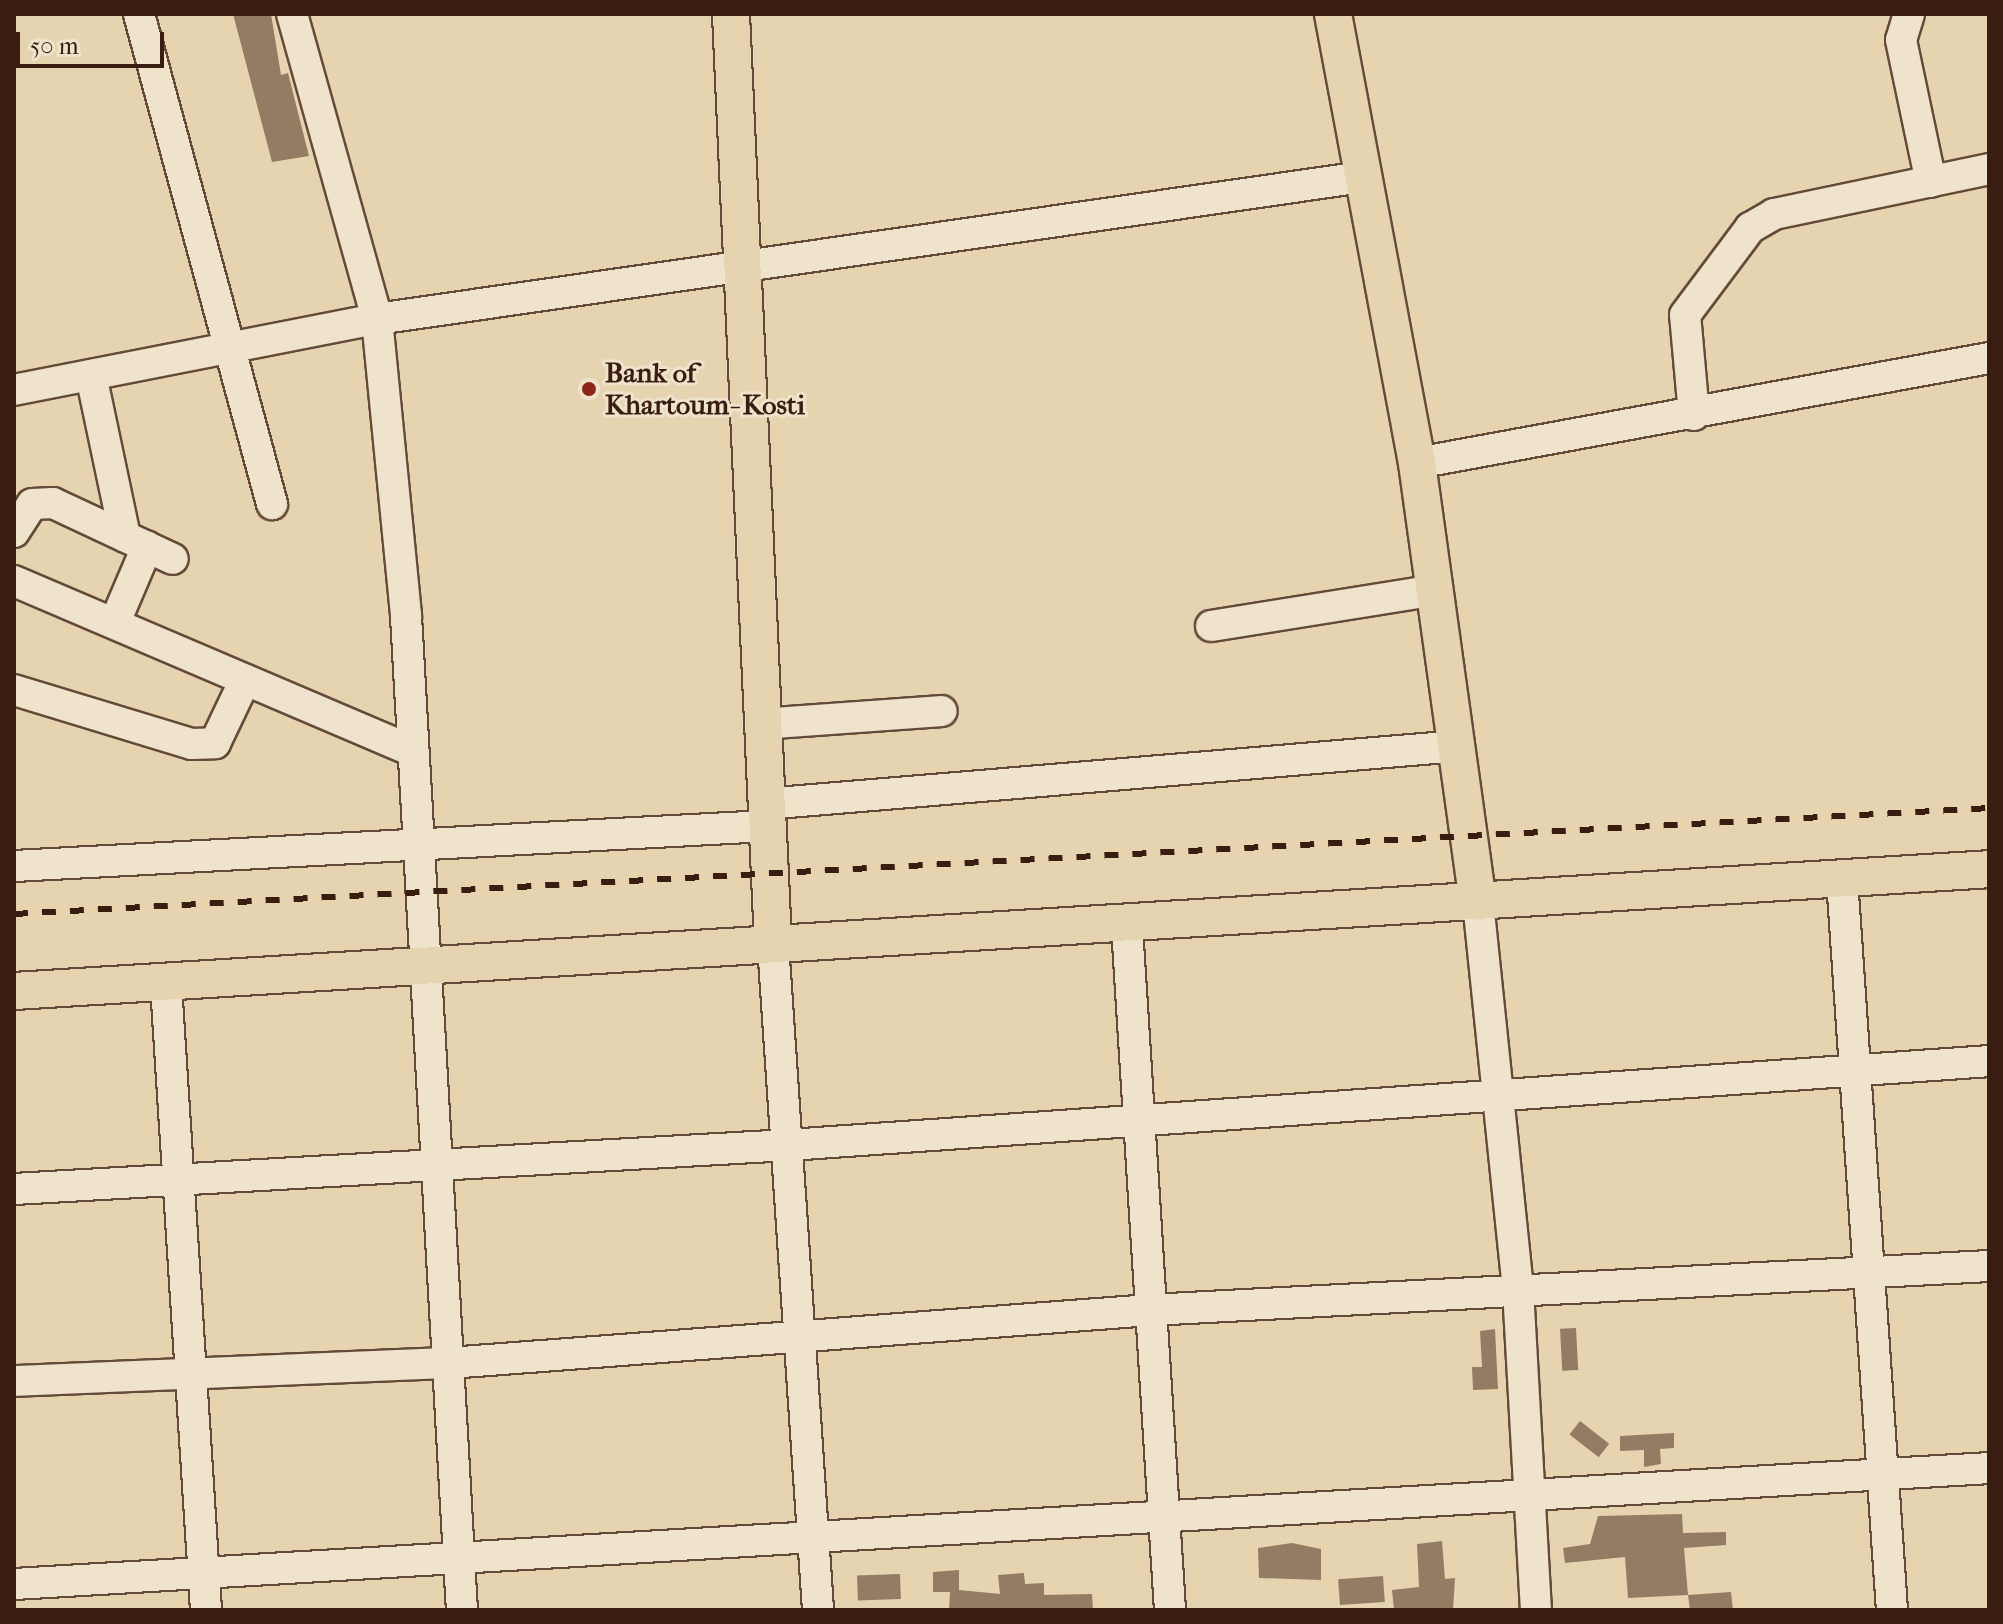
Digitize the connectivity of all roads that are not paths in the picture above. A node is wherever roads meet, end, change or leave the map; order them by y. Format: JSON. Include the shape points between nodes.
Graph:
{"nodes":[{"id":1,"x":139,"y":14,"type":"edge"},
{"id":2,"x":292,"y":14,"type":"edge"},
{"id":3,"x":731,"y":14,"type":"edge"},
{"id":4,"x":1333,"y":14,"type":"edge"},
{"id":5,"x":1909,"y":14,"type":"edge"},
{"id":6,"x":1989,"y":169,"type":"edge"},
{"id":7,"x":1362,"y":177,"type":"junction"},
{"id":8,"x":1931,"y":182,"type":"junction"},
{"id":9,"x":737,"y":268,"type":"junction"},
{"id":10,"x":377,"y":319,"type":"junction"},
{"id":11,"x":225,"y":348,"type":"junction"},
{"id":12,"x":1989,"y":358,"type":"edge"},
{"id":13,"x":91,"y":375,"type":"junction"},
{"id":14,"x":14,"y":390,"type":"edge"},
{"id":15,"x":1694,"y":415,"type":"junction"},
{"id":16,"x":1417,"y":463,"type":"junction"},
{"id":17,"x":272,"y":504,"type":"dead end"},
{"id":18,"x":14,"y":532,"type":"edge"},
{"id":19,"x":149,"y":547,"type":"junction"},
{"id":20,"x":14,"y":581,"type":"edge"},
{"id":21,"x":1436,"y":590,"type":"junction"},
{"id":22,"x":115,"y":622,"type":"junction"},
{"id":23,"x":1211,"y":626,"type":"dead end"},
{"id":24,"x":245,"y":680,"type":"junction"},
{"id":25,"x":14,"y":690,"type":"edge"},
{"id":26,"x":942,"y":711,"type":"dead end"},
{"id":27,"x":761,"y":724,"type":"junction"},
{"id":28,"x":1459,"y":746,"type":"junction"},
{"id":29,"x":412,"y":751,"type":"junction"},
{"id":30,"x":766,"y":815,"type":"junction"},
{"id":31,"x":417,"y":850,"type":"junction"},
{"id":32,"x":14,"y":866,"type":"edge"},
{"id":33,"x":1989,"y":869,"type":"edge"},
{"id":34,"x":1842,"y":879,"type":"junction"},
{"id":35,"x":1478,"y":902,"type":"junction"},
{"id":36,"x":1127,"y":927,"type":"junction"},
{"id":37,"x":773,"y":944,"type":"junction"},
{"id":38,"x":422,"y":970,"type":"junction"},
{"id":39,"x":166,"y":985,"type":"junction"},
{"id":40,"x":14,"y":991,"type":"edge"},
{"id":41,"x":1989,"y":1061,"type":"edge"},
{"id":42,"x":1857,"y":1069,"type":"junction"},
{"id":43,"x":1498,"y":1093,"type":"junction"},
{"id":44,"x":1139,"y":1121,"type":"junction"},
{"id":45,"x":789,"y":1145,"type":"junction"},
{"id":46,"x":439,"y":1162,"type":"junction"},
{"id":47,"x":179,"y":1179,"type":"junction"},
{"id":48,"x":14,"y":1189,"type":"edge"},
{"id":49,"x":1989,"y":1266,"type":"edge"},
{"id":50,"x":1870,"y":1274,"type":"junction"},
{"id":51,"x":1518,"y":1289,"type":"junction"},
{"id":52,"x":1150,"y":1310,"type":"junction"},
{"id":53,"x":797,"y":1340,"type":"junction"},
{"id":54,"x":449,"y":1363,"type":"junction"},
{"id":55,"x":192,"y":1376,"type":"junction"},
{"id":56,"x":14,"y":1381,"type":"edge"},
{"id":57,"x":1989,"y":1468,"type":"edge"},
{"id":58,"x":1884,"y":1475,"type":"junction"},
{"id":59,"x":1529,"y":1495,"type":"junction"},
{"id":60,"x":1164,"y":1518,"type":"junction"},
{"id":61,"x":812,"y":1537,"type":"junction"},
{"id":62,"x":459,"y":1561,"type":"junction"},
{"id":63,"x":203,"y":1573,"type":"junction"},
{"id":64,"x":14,"y":1584,"type":"edge"},
{"id":65,"x":206,"y":1610,"type":"edge"},
{"id":66,"x":462,"y":1610,"type":"edge"},
{"id":67,"x":818,"y":1610,"type":"edge"},
{"id":68,"x":1170,"y":1610,"type":"edge"},
{"id":69,"x":1536,"y":1610,"type":"edge"},
{"id":70,"x":1892,"y":1610,"type":"edge"}],
"edges":[{"from":1,"to":11,"type":"street"},
{"from":2,"to":10,"type":"street"},
{"from":3,"to":9,"type":"main road"},
{"from":4,"to":7,"type":"main road"},
{"from":5,"to":8,"type":"street","via":[[1901,40]]},
{"from":6,"to":8,"type":"street"},
{"from":7,"to":9,"type":"street"},
{"from":7,"to":16,"type":"main road"},
{"from":8,"to":15,"type":"street","via":[[1774,214],[1736,241],[1685,315]]},
{"from":9,"to":10,"type":"street"},
{"from":9,"to":27,"type":"main road"},
{"from":10,"to":11,"type":"street"},
{"from":10,"to":29,"type":"street"},
{"from":11,"to":13,"type":"street"},
{"from":11,"to":17,"type":"street"},
{"from":12,"to":15,"type":"street"},
{"from":13,"to":14,"type":"street"},
{"from":13,"to":19,"type":"street"},
{"from":15,"to":16,"type":"street"},
{"from":16,"to":21,"type":"main road"},
{"from":18,"to":19,"type":"street","via":[[32,504],[53,503]]},
{"from":19,"to":22,"type":"street"},
{"from":20,"to":22,"type":"street"},
{"from":21,"to":23,"type":"street"},
{"from":21,"to":28,"type":"main road"},
{"from":22,"to":24,"type":"street"},
{"from":24,"to":25,"type":"street","via":[[227,727],[215,743],[203,744]]},
{"from":24,"to":29,"type":"street"},
{"from":26,"to":27,"type":"street"},
{"from":27,"to":30,"type":"main road"},
{"from":28,"to":30,"type":"street"},
{"from":28,"to":35,"type":"main road"},
{"from":29,"to":31,"type":"street"},
{"from":30,"to":31,"type":"street"},
{"from":30,"to":37,"type":"main road"},
{"from":31,"to":32,"type":"street"},
{"from":31,"to":38,"type":"street"},
{"from":33,"to":34,"type":"main road"},
{"from":34,"to":35,"type":"main road"},
{"from":34,"to":42,"type":"street"},
{"from":35,"to":36,"type":"main road"},
{"from":35,"to":43,"type":"street"},
{"from":36,"to":37,"type":"main road"},
{"from":36,"to":44,"type":"street"},
{"from":37,"to":38,"type":"main road"},
{"from":37,"to":45,"type":"street"},
{"from":38,"to":39,"type":"main road"},
{"from":38,"to":46,"type":"street"},
{"from":39,"to":40,"type":"main road"},
{"from":39,"to":47,"type":"street"},
{"from":41,"to":42,"type":"street"},
{"from":42,"to":43,"type":"street"},
{"from":42,"to":50,"type":"street"},
{"from":43,"to":44,"type":"street"},
{"from":43,"to":51,"type":"street"},
{"from":44,"to":45,"type":"street"},
{"from":44,"to":52,"type":"street"},
{"from":45,"to":46,"type":"street"},
{"from":45,"to":53,"type":"street"},
{"from":46,"to":47,"type":"street"},
{"from":46,"to":54,"type":"street"},
{"from":47,"to":48,"type":"street"},
{"from":47,"to":55,"type":"street"},
{"from":49,"to":50,"type":"street"},
{"from":50,"to":51,"type":"street"},
{"from":50,"to":58,"type":"street"},
{"from":51,"to":52,"type":"street"},
{"from":51,"to":59,"type":"street"},
{"from":52,"to":53,"type":"street"},
{"from":52,"to":60,"type":"street"},
{"from":53,"to":54,"type":"street"},
{"from":53,"to":61,"type":"street"},
{"from":54,"to":55,"type":"street"},
{"from":54,"to":62,"type":"street"},
{"from":55,"to":56,"type":"street"},
{"from":55,"to":63,"type":"street"},
{"from":57,"to":58,"type":"street"},
{"from":58,"to":59,"type":"street"},
{"from":58,"to":70,"type":"street"},
{"from":59,"to":60,"type":"street"},
{"from":59,"to":69,"type":"street"},
{"from":60,"to":61,"type":"street"},
{"from":60,"to":68,"type":"street"},
{"from":61,"to":62,"type":"street"},
{"from":61,"to":67,"type":"street"},
{"from":62,"to":63,"type":"street"},
{"from":62,"to":66,"type":"street"},
{"from":63,"to":64,"type":"street"},
{"from":63,"to":65,"type":"street"}]}
